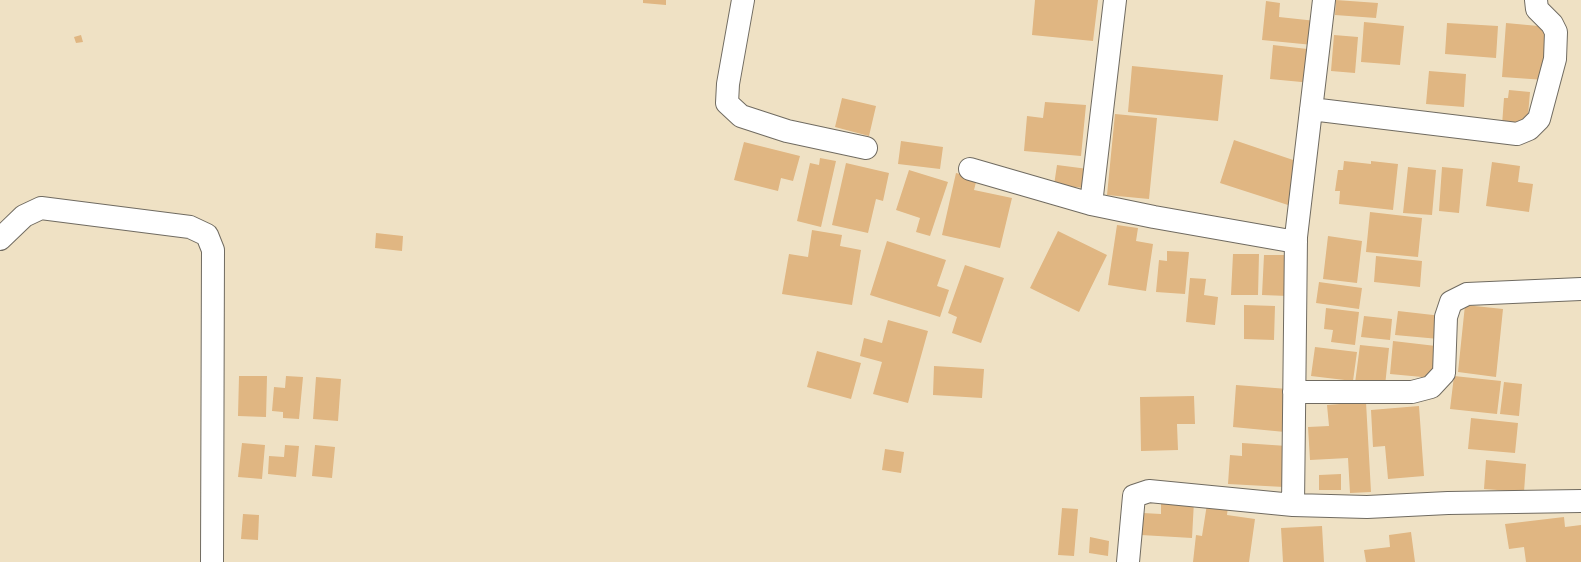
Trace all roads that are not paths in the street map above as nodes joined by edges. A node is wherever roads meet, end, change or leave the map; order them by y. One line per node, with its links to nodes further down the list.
1 (744, 0): 6 (street)
2 (1115, 0): 8 (street)
3 (1324, 0): 5 (street)
4 (1536, 0): 5 (street)
5 (1311, 109): 10 (street)
6 (866, 148)
7 (970, 168): 8 (street)
8 (1091, 204): 10 (street)
9 (0, 239): 15 (street)
10 (1296, 242): 12 (street)
11 (1581, 289): 12 (street)
12 (1294, 392): 14 (street)
13 (1581, 501): 14 (street)
14 (1293, 505): 16 (street)
15 (212, 562)
16 (1128, 562)

